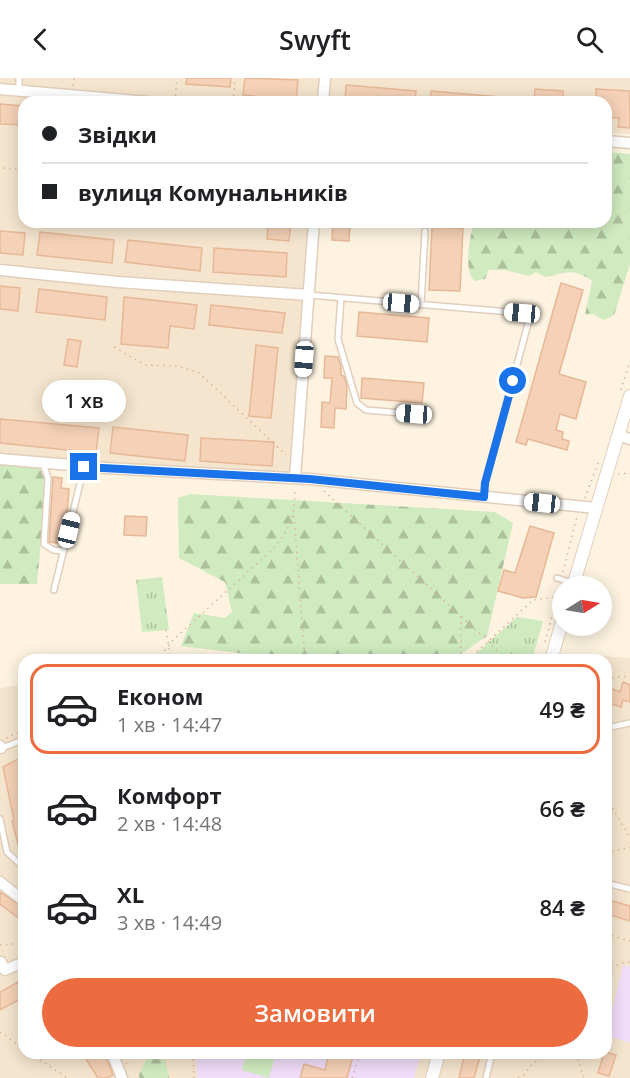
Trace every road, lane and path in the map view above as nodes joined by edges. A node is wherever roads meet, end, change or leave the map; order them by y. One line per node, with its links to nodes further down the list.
1 (20, 78): 6 (lane)
2 (177, 78): 8 (path)
3 (235, 78): 9 (path)
4 (325, 78): 10 (street)
5 (0, 89): 6 (street)
6 (19, 90): 7 (street)
7 (84, 96)
8 (176, 96)
9 (234, 96)
10 (324, 96)
11 (612, 142): 12 (street)
12 (630, 144)
13 (3, 168): 14 (path)
14 (18, 169)
15 (314, 228): 18 (street)
16 (425, 231): 20 (lane)
17 (0, 270): 18 (street)
18 (309, 295): 19 (lane); 29 (street)
19 (341, 298): 20 (lane); 24 (lane)
20 (421, 305): 35 (lane)
21 (114, 347): 29 (path)
22 (630, 361): 23 (path)
23 (625, 394): 25 (street)
24 (414, 414)
25 (624, 437): 37 (street)
26 (600, 458): 36 (path)
27 (0, 459): 28 (street)
28 (43, 463): 30 (street); 39 (lane)
29 (295, 465): 33 (street)
30 (84, 467): 33 (street); 39 (lane)
31 (630, 472): 32 (path)
32 (618, 475)
33 (295, 478): 34 (street); 38 (path)
34 (310, 479): 35 (street); 43 (path)
35 (484, 497): 37 (street)
36 (584, 500)
37 (596, 508): 40 (street)
38 (294, 515): 47 (path); 50 (path)
39 (63, 551): 41 (lane)
40 (577, 576)
41 (54, 590)
42 (552, 598): 46 (path)
43 (461, 616): 46 (path); 51 (path)
44 (166, 630): 47 (path)
45 (558, 636): 54 (street)
46 (488, 641): 52 (path); 53 (path)
47 (168, 645): 48 (path); 49 (path)
48 (161, 654)
49 (170, 654)
50 (305, 654)
51 (461, 654)
52 (474, 654)
53 (500, 654)
54 (553, 654)
55 (630, 676): 56 (path)
56 (612, 678)
57 (630, 723): 58 (lane)
58 (612, 727)
59 (18, 741): 60 (lane)
60 (0, 748)
61 (612, 808): 63 (path)
62 (0, 819): 66 (lane)
63 (630, 837)
64 (630, 847): 65 (path)
65 (612, 852)
66 (18, 862)
67 (0, 882): 70 (street)
68 (612, 884): 69 (lane)
69 (630, 889)
70 (18, 896)
71 (612, 936): 72 (path)
72 (630, 940)
73 (18, 944): 74 (path)
74 (0, 945)
75 (1, 962): 77 (street)
76 (630, 962): 78 (path)
77 (18, 965)
78 (612, 968)
79 (0, 1032): 80 (path)
80 (18, 1045)
81 (39, 1059): 91 (path)
82 (114, 1059): 90 (street)
83 (131, 1059): 90 (path)
84 (193, 1059): 92 (path)
85 (358, 1059): 93 (path)
86 (437, 1059): 94 (street)
87 (491, 1059): 95 (lane)
88 (540, 1059): 96 (path)
89 (578, 1059): 97 (path)
90 (121, 1075)
91 (67, 1078)
92 (194, 1078)
93 (352, 1078)
94 (432, 1078)
95 (486, 1078)
96 (518, 1078)
97 (584, 1078)

